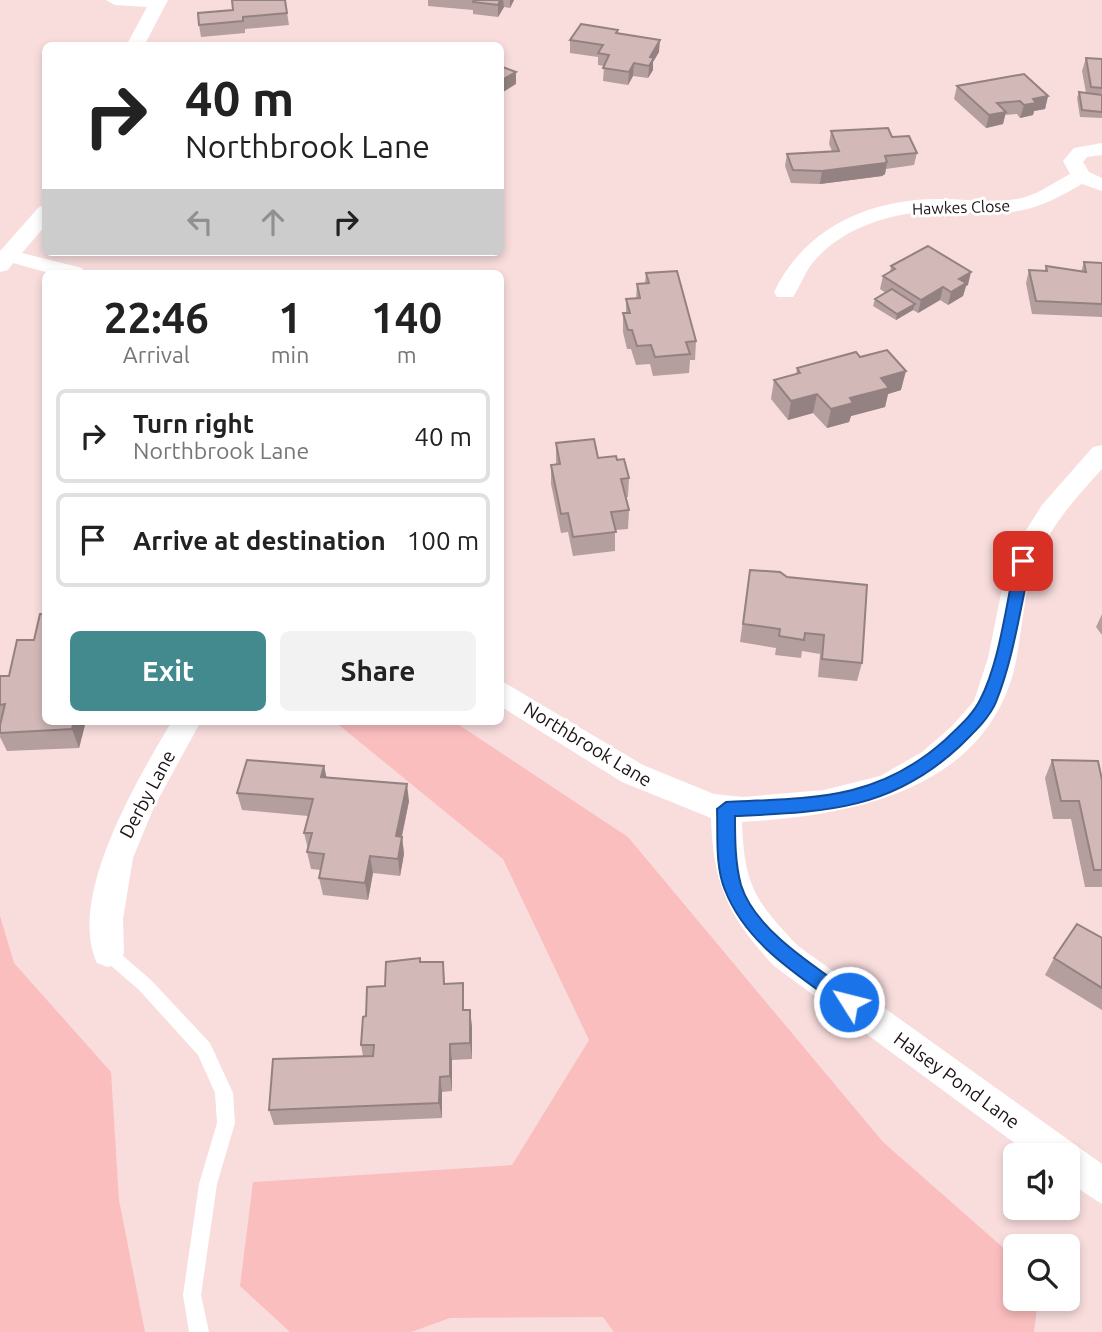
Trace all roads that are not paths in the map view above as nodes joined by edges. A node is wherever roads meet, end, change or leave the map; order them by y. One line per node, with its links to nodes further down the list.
1 (115, 0): 2 (street)
2 (158, 1): 3 (street)
3 (137, 42)
4 (1102, 149): 5 (street)
5 (1081, 176): 6 (street); 10 (street, Hawkes Close)
6 (1102, 185)
7 (42, 216): 8 (street)
8 (5, 260): 9 (street)
9 (58, 270)
10 (785, 292)
11 (1102, 453): 14 (street, Northbrook Lane)
12 (504, 693): 14 (street, Northbrook Lane)
13 (185, 725): 15 (street, Derby Lane)
14 (726, 809): 16 (street, Halsey Pond Lane)
15 (108, 953): 19 (lane)
16 (1043, 1143)
17 (1080, 1170): 18 (street)
18 (1102, 1186)
19 (200, 1332)

